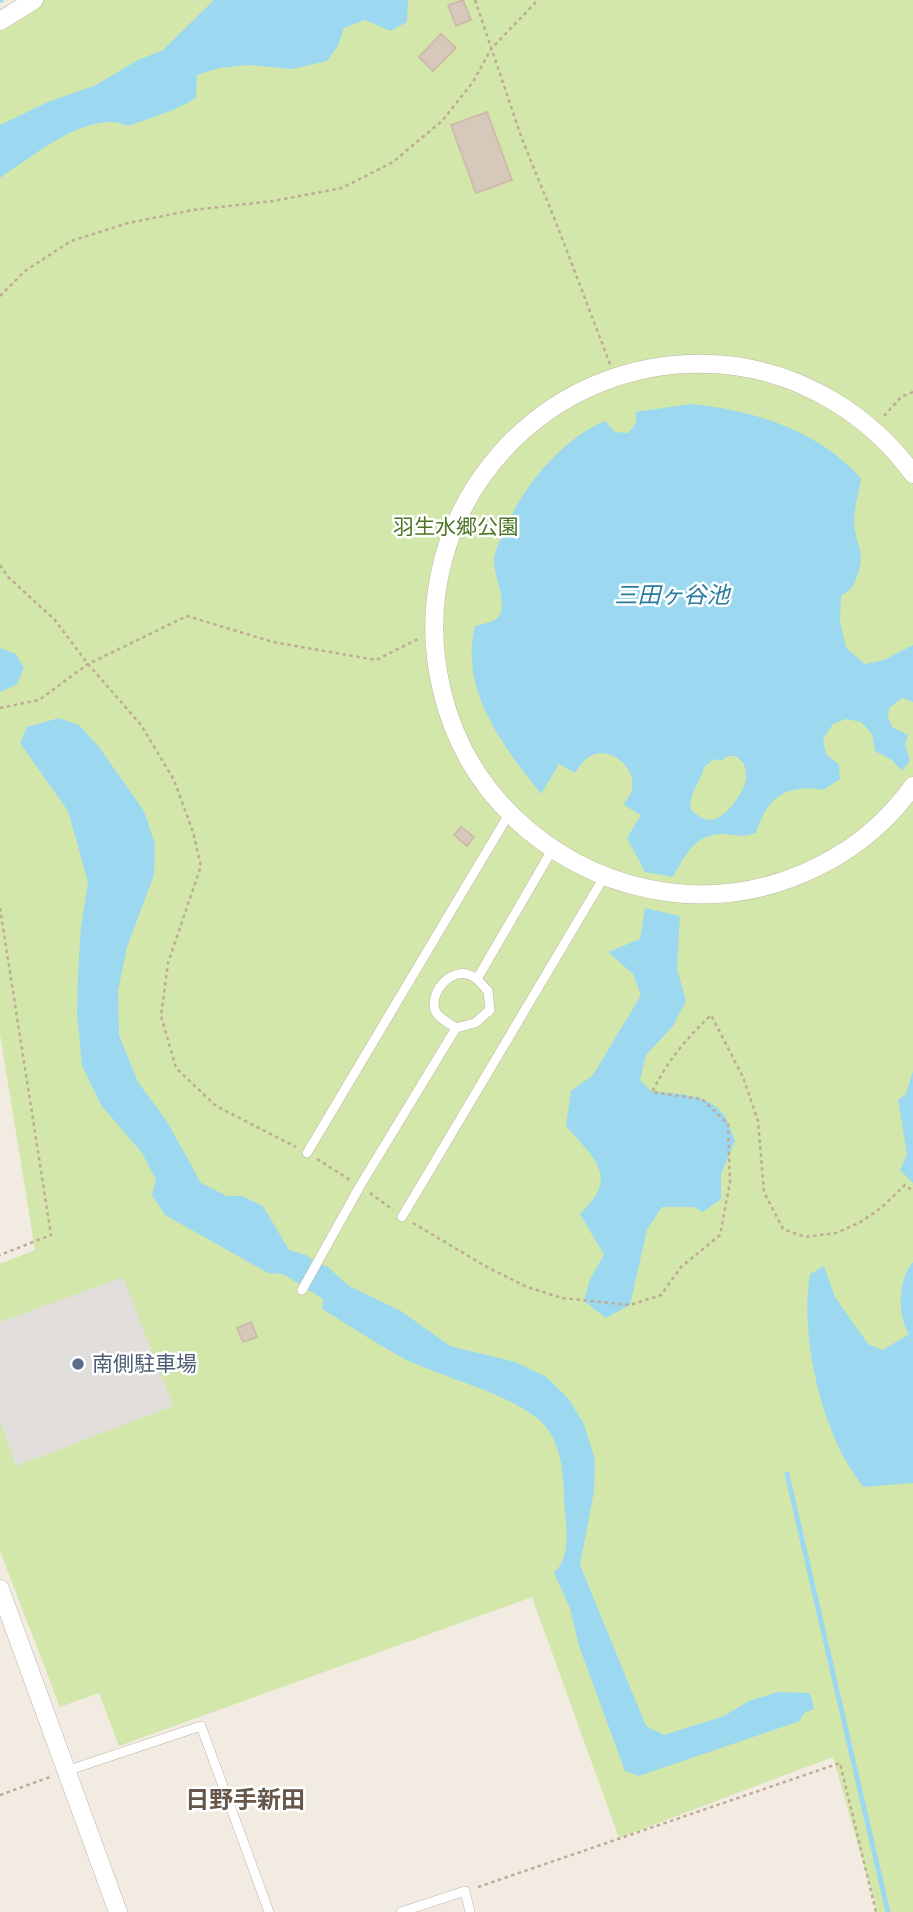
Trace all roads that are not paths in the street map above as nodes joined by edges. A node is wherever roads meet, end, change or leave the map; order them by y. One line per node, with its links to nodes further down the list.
1 (34, 0): 2 (street)
2 (0, 21)
3 (913, 474): 5 (street)
4 (913, 786): 7 (street)
5 (509, 814): 6 (street); 10 (lane)
6 (552, 850): 7 (street); 8 (lane)
7 (604, 877): 11 (lane)
8 (477, 979): 9 (lane); 9 (lane)
9 (456, 1028): 12 (lane)
10 (307, 1153)
11 (402, 1217)
12 (302, 1290)
13 (0, 1590): 14 (street)
14 (66, 1771): 15 (street); 16 (lane)
15 (118, 1912)
16 (270, 1912)
17 (401, 1912): 18 (lane)
18 (470, 1912)

